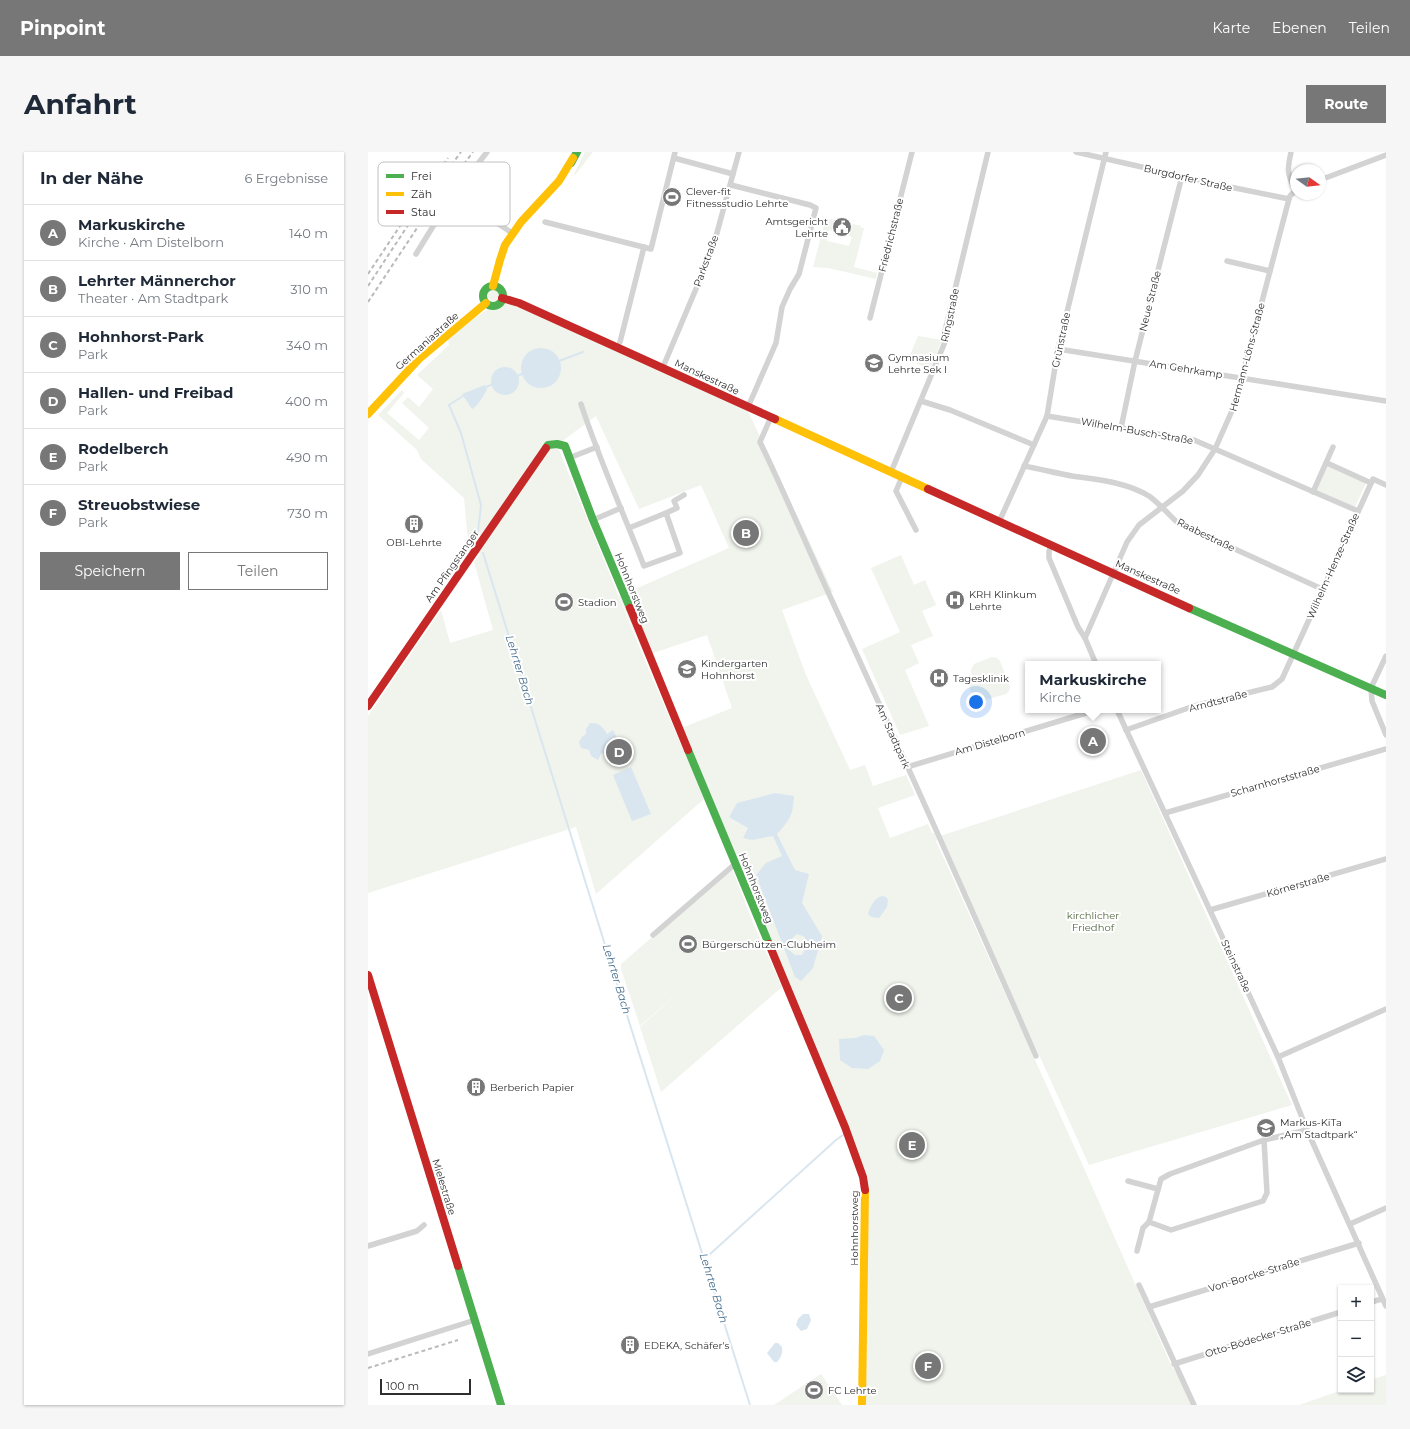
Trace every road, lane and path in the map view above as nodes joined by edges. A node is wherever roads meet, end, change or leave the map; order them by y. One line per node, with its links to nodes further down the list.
1 (487, 152): 12 (street)
2 (576, 152): 23 (street)
3 (739, 152): 13 (street, Parkstraße)
4 (912, 152): 31 (street, Friedrichstraße)
5 (988, 152): 38 (street, Ringstraße)
6 (1076, 152): 11 (street, Burgdorfer Straße)
7 (1106, 152): 11 (street, Grünstraße)
8 (1291, 152): 16 (street)
9 (674, 155): 13 (street); 24 (street)
10 (1386, 155): 15 (street)
11 (1104, 159): 14 (street, Burgdorfer Straße); 33 (street, Grünstraße)
12 (479, 162)
13 (733, 174): 17 (street, Parkstraße)
14 (1182, 176): 19 (street, Burgdorfer Straße); 34 (street, Neue Straße)
15 (1326, 178)
16 (1290, 179)
17 (731, 185): 35 (street, Parkstraße); 40 (street)
18 (1290, 196): 19 (street)
19 (1289, 199): 27 (street, Hermann-Löns-Straße)
20 (545, 222): 24 (street)
21 (433, 226): 25 (street)
22 (500, 226): 23 (street)
23 (513, 234): 28 (street)
24 (644, 247): 32 (street)
25 (416, 254)
26 (1228, 261): 27 (street)
27 (1270, 271): 36 (street, Hermann-Löns-Straße)
28 (493, 286): 29 (street); 30 (street)
29 (502, 298): 30 (street); 35 (street, Manskestraße)
30 (486, 303): 41 (street, Germaniastraße)
31 (870, 318)
32 (620, 342)
33 (1058, 349): 34 (street, Am Gehrkamp); 42 (street, Grünstraße)
34 (1135, 361): 36 (street, Am Gehrkamp); 44 (street, Neue Straße)
35 (663, 367): 40 (street, Manskestraße)
36 (1242, 378): 37 (street, Am Gehrkamp); 49 (street, Hermann-Löns-Straße)
37 (1386, 401)
38 (921, 402): 46 (street); 53 (street, Ringstraße)
39 (581, 404): 47 (street)
40 (748, 407): 43 (street, Manskestraße)
41 (368, 414)
42 (1047, 416): 44 (street, Wilhelm-Busch-Straße); 46 (street, Grünstraße)
43 (771, 417): 53 (street, Manskestraße); 82 (street, Am Stadtpark)
44 (1121, 428): 49 (street, Wilhelm-Busch-Straße)
45 (557, 444): 50 (street, Hohnhorstweg); 76 (street, Am Pfingstanger)
46 (1034, 445): 52 (street, Grünstraße)
47 (597, 447): 50 (street); 60 (street)
48 (1333, 447): 51 (street)
49 (1215, 449): 57 (street, Wilhelm-Busch-Straße); 59 (street, Hermann-Löns-Straße)
50 (569, 458): 63 (street, Hohnhorstweg)
51 (1326, 463): 55 (street); 57 (street)
52 (1024, 466): 59 (street, Raabestraße); 64 (street, Grünstraße)
53 (891, 472): 54 (street, Manskestraße)
54 (902, 477): 64 (street, Manskestraße); 66 (street)
55 (1372, 481): 56 (street); 61 (street, Wilhelm-Henze-Straße)
56 (1386, 484)
57 (1313, 492): 61 (street, Wilhelm-Busch-Straße)
58 (684, 495): 62 (street)
59 (1162, 506): 68 (street, Hermann-Löns-Straße); 69 (street, Raabestraße)
60 (621, 508): 63 (street); 65 (street)
61 (1358, 511): 69 (street, Wilhelm-Henze-Straße)
62 (666, 513): 65 (street); 65 (street)
63 (596, 519): 85 (street, Hohnhorstweg)
64 (1000, 522): 67 (street, Manskestraße)
65 (629, 528)
66 (916, 530)
67 (1051, 546): 68 (street, Manskestraße); 70 (street)
68 (1114, 573): 70 (street, Hermann-Löns-Straße); 71 (street, Manskestraße)
69 (1322, 589): 71 (street, Wilhelm-Henze-Straße)
70 (1085, 638): 73 (street)
71 (1293, 654): 74 (street, Manskestraße); 79 (street, Arndtstraße)
72 (1386, 656): 74 (street)
73 (1095, 661)
74 (1371, 688): 75 (street, Manskestraße); 80 (street)
75 (1386, 695)
76 (368, 706)
77 (1086, 713): 82 (street, Am Distelborn)
78 (1118, 713): 79 (street, Steinstraße)
79 (1126, 730): 83 (street, Steinstraße)
80 (1386, 735)
81 (1386, 749): 83 (street, Scharnhorststraße)
82 (907, 767): 90 (street, Am Stadtpark)
83 (1165, 813): 86 (street, Steinstraße)
84 (1386, 859): 86 (street, Körnerstraße)
85 (735, 864): 87 (street); 113 (street, Hohnhorstweg)
86 (1210, 910): 91 (street, Steinstraße)
87 (653, 935)
88 (368, 975): 109 (street, Mielestraße)
89 (1386, 1009): 91 (street)
90 (1036, 1056)
91 (1278, 1057): 92 (street, Steinstraße)
92 (1307, 1130): 93 (street); 98 (street, Steinstraße)
93 (1264, 1140): 95 (street); 97 (street)
94 (1128, 1181): 95 (street)
95 (1158, 1188): 97 (street)
96 (1386, 1208): 98 (street)
97 (1150, 1222): 102 (street)
98 (1350, 1224): 100 (street, Steinstraße)
99 (424, 1225): 101 (street)
100 (1359, 1243): 104 (street, Steinstraße); 107 (street, Von-Borcke-Straße)
101 (368, 1246)
102 (1136, 1251)
103 (1139, 1285): 107 (street)
104 (1382, 1299): 105 (street); 106 (street, Steinstraße)
105 (1374, 1301)
106 (1386, 1306)
107 (1149, 1307): 111 (street)
108 (1338, 1313): 111 (street, Otto-Bödecker-Straße)
109 (474, 1320): 110 (street); 112 (street, Mielestraße)
110 (368, 1354)
111 (1174, 1364): 114 (street)
112 (500, 1405)
113 (862, 1405)
114 (1194, 1405)

